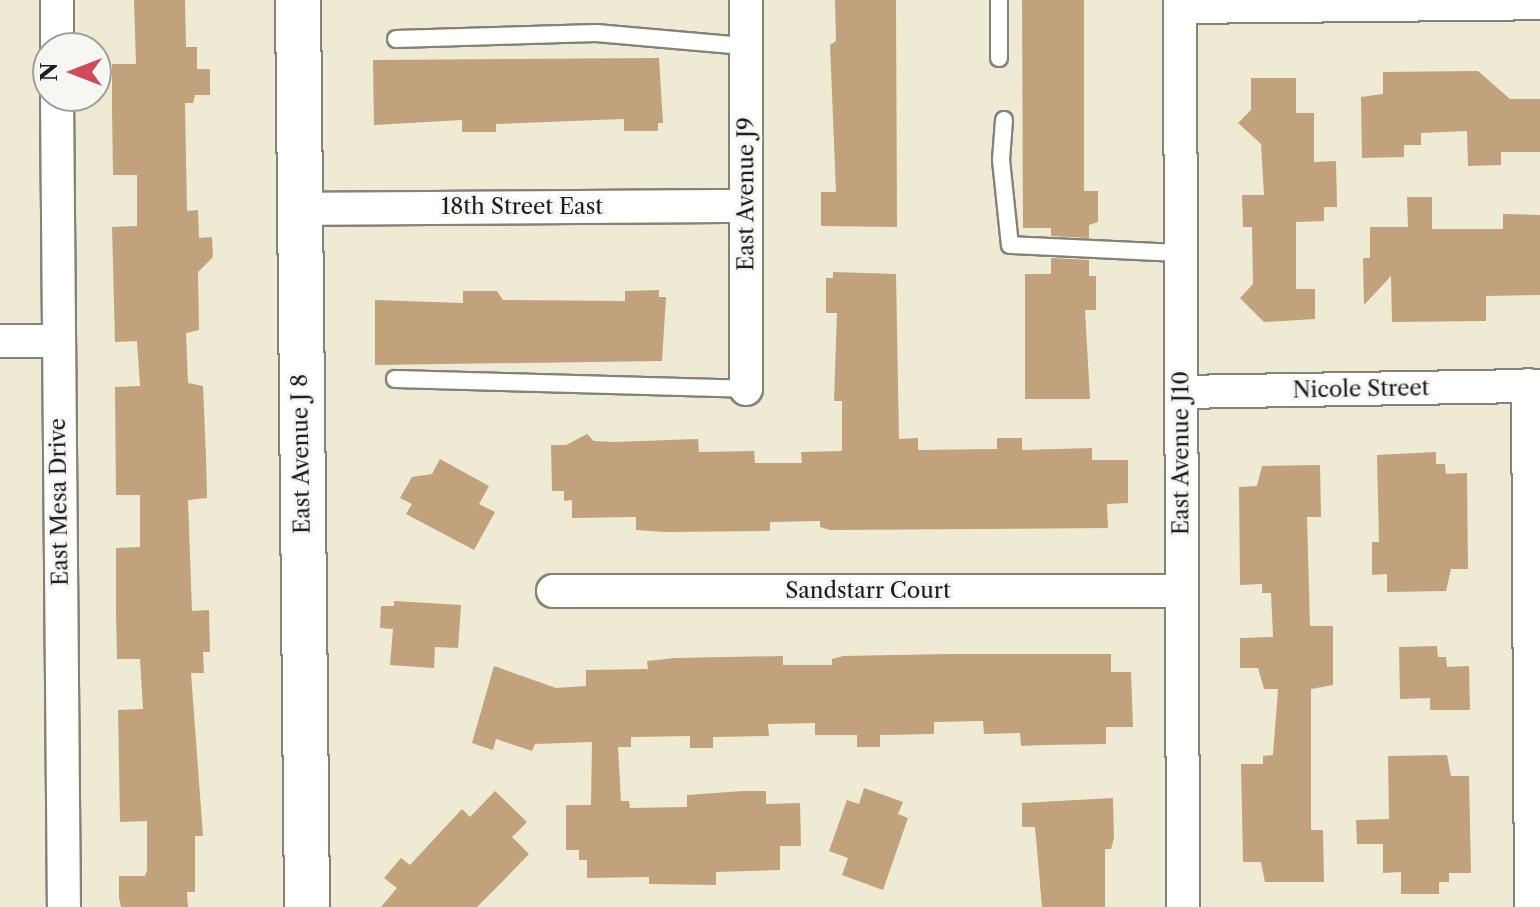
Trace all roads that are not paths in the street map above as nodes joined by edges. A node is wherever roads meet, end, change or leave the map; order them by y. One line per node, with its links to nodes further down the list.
1 (57, 0): 7 (street)
2 (298, 0): 14 (street, East Avenue J 8)
3 (746, 0): 9 (street, East Avenue J9)
4 (999, 0): 10 (lane)
5 (1180, 3): 6 (street); 15 (street, East Avenue J10)
6 (1540, 3)
7 (57, 32)
8 (396, 39): 9 (lane)
9 (746, 46): 13 (street, East Avenue J9)
10 (999, 58)
11 (57, 112): 17 (street, East Mesa Drive)
12 (1004, 120): 15 (lane)
13 (746, 206): 14 (street, 18th Street East); 20 (street, East Avenue J9)
14 (298, 209): 25 (street, East Avenue J 8)
15 (1181, 253): 21 (street, East Avenue J10)
16 (0, 341): 17 (street)
17 (57, 341): 24 (street, East Mesa Drive)
18 (395, 379): 20 (lane)
19 (1534, 386): 21 (street, Nicole Street); 27 (street)
20 (746, 389)
21 (1181, 392): 23 (street, East Avenue J10)
22 (553, 591): 23 (street, Sandstarr Court)
23 (1182, 591): 26 (street, East Avenue J10)
24 (64, 907)
25 (307, 907)
26 (1183, 907)
27 (1531, 907)

